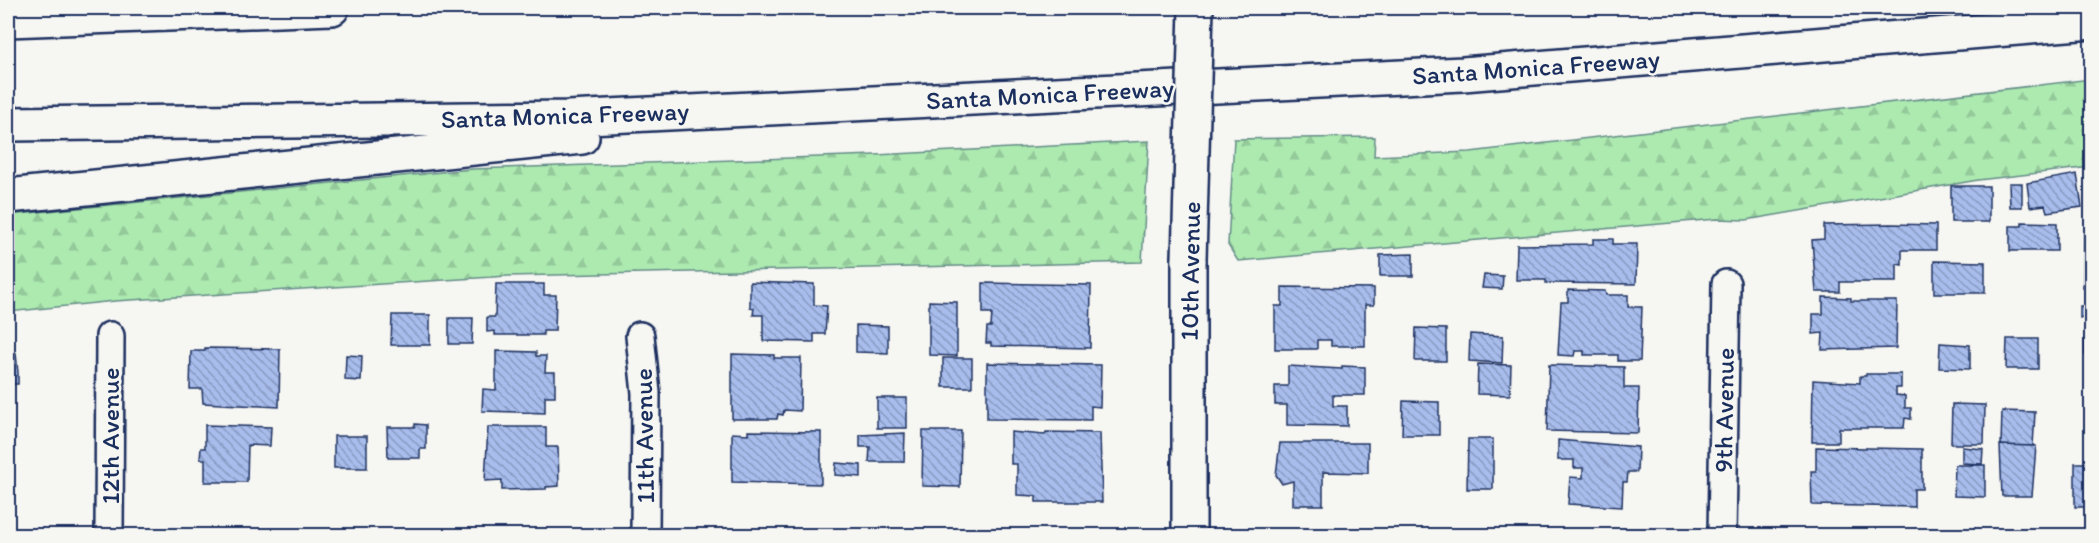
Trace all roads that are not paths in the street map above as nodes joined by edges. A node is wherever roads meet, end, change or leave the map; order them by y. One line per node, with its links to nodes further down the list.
1 (332, 8): 3 (main road)
2 (1196, 8): 13 (main road, 10th Avenue, bridge)
3 (8, 20)
4 (2091, 22): 5 (main road, Santa Monica Freeway)
5 (941, 99): 6 (main road, Santa Monica Freeway); 7 (main road)
6 (8, 124)
7 (8, 196)
8 (1726, 284): 14 (street, 9th Avenue)
9 (110, 336): 11 (street, 12th Avenue)
10 (640, 336): 12 (street, 11th Avenue)
11 (109, 536)
12 (645, 536)
13 (1189, 536)
14 (1722, 536)

